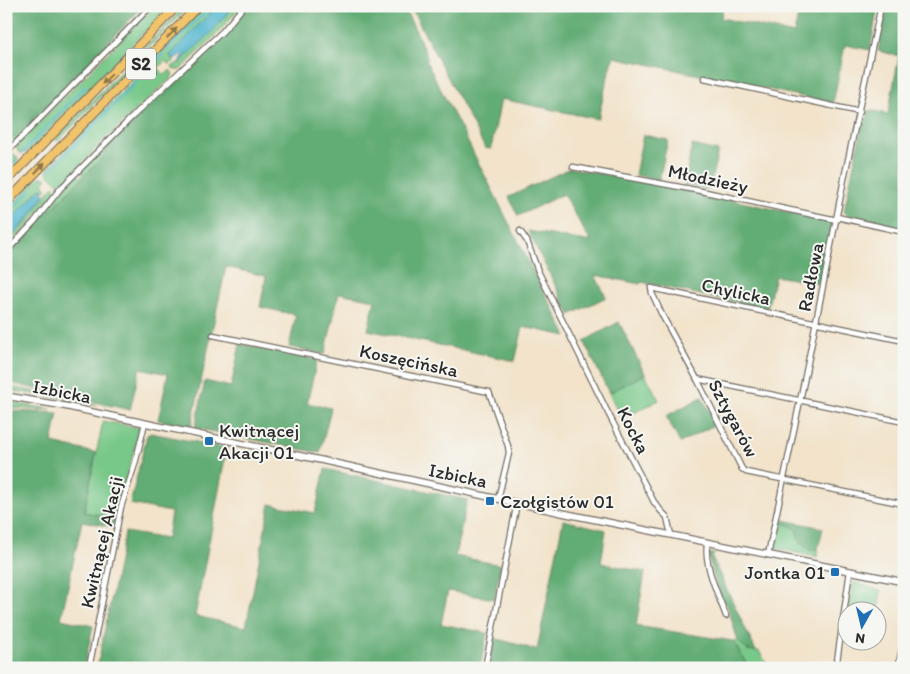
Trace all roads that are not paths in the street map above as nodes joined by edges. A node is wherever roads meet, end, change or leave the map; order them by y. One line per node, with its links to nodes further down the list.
1 (151, 6): 8 (street)
2 (177, 6): 10 (highway, S2, one-way to 10)
3 (198, 6): 11 (highway, S2, one-way to 3)
4 (244, 6): 15 (street)
5 (881, 6): 7 (street, Radłowa)
6 (704, 78): 7 (street)
7 (860, 112): 12 (street, Radłowa)
8 (6, 153)
9 (573, 167): 12 (street, Młodzieży)
10 (6, 182)
11 (6, 203)
12 (837, 219): 14 (street, Młodzieży); 17 (street, Radłowa)
13 (520, 231): 29 (street, Kocka)
14 (904, 232)
15 (6, 252)
16 (651, 288): 17 (street, Chylicka); 20 (street, Sztygarów)
17 (816, 323): 19 (street, Chylicka); 22 (street, Radłowa)
18 (214, 334): 26 (street, Koszęcińska)
19 (904, 340)
20 (697, 379): 22 (street); 25 (street, Sztygarów)
21 (6, 396): 24 (street, Izbicka)
22 (800, 400): 23 (street); 25 (street, Radłowa)
23 (904, 422)
24 (145, 423): 26 (street, Izbicka); 36 (street, Kwitnącej Akacji)
25 (783, 480): 28 (street, Sztygarów); 31 (street, Radłowa)
26 (498, 499): 27 (street, Izbicka)
27 (516, 503): 29 (street, Izbicka); 37 (street)
28 (904, 504)
29 (671, 535): 30 (street, Izbicka)
30 (707, 543): 31 (street, Izbicka); 34 (street)
31 (768, 555): 32 (street, Izbicka)
32 (850, 571): 33 (street, Izbicka); 38 (street)
33 (903, 580)
34 (726, 616)
35 (904, 639): 39 (street)
36 (89, 668)
37 (485, 668)
38 (836, 668)
39 (898, 668)

